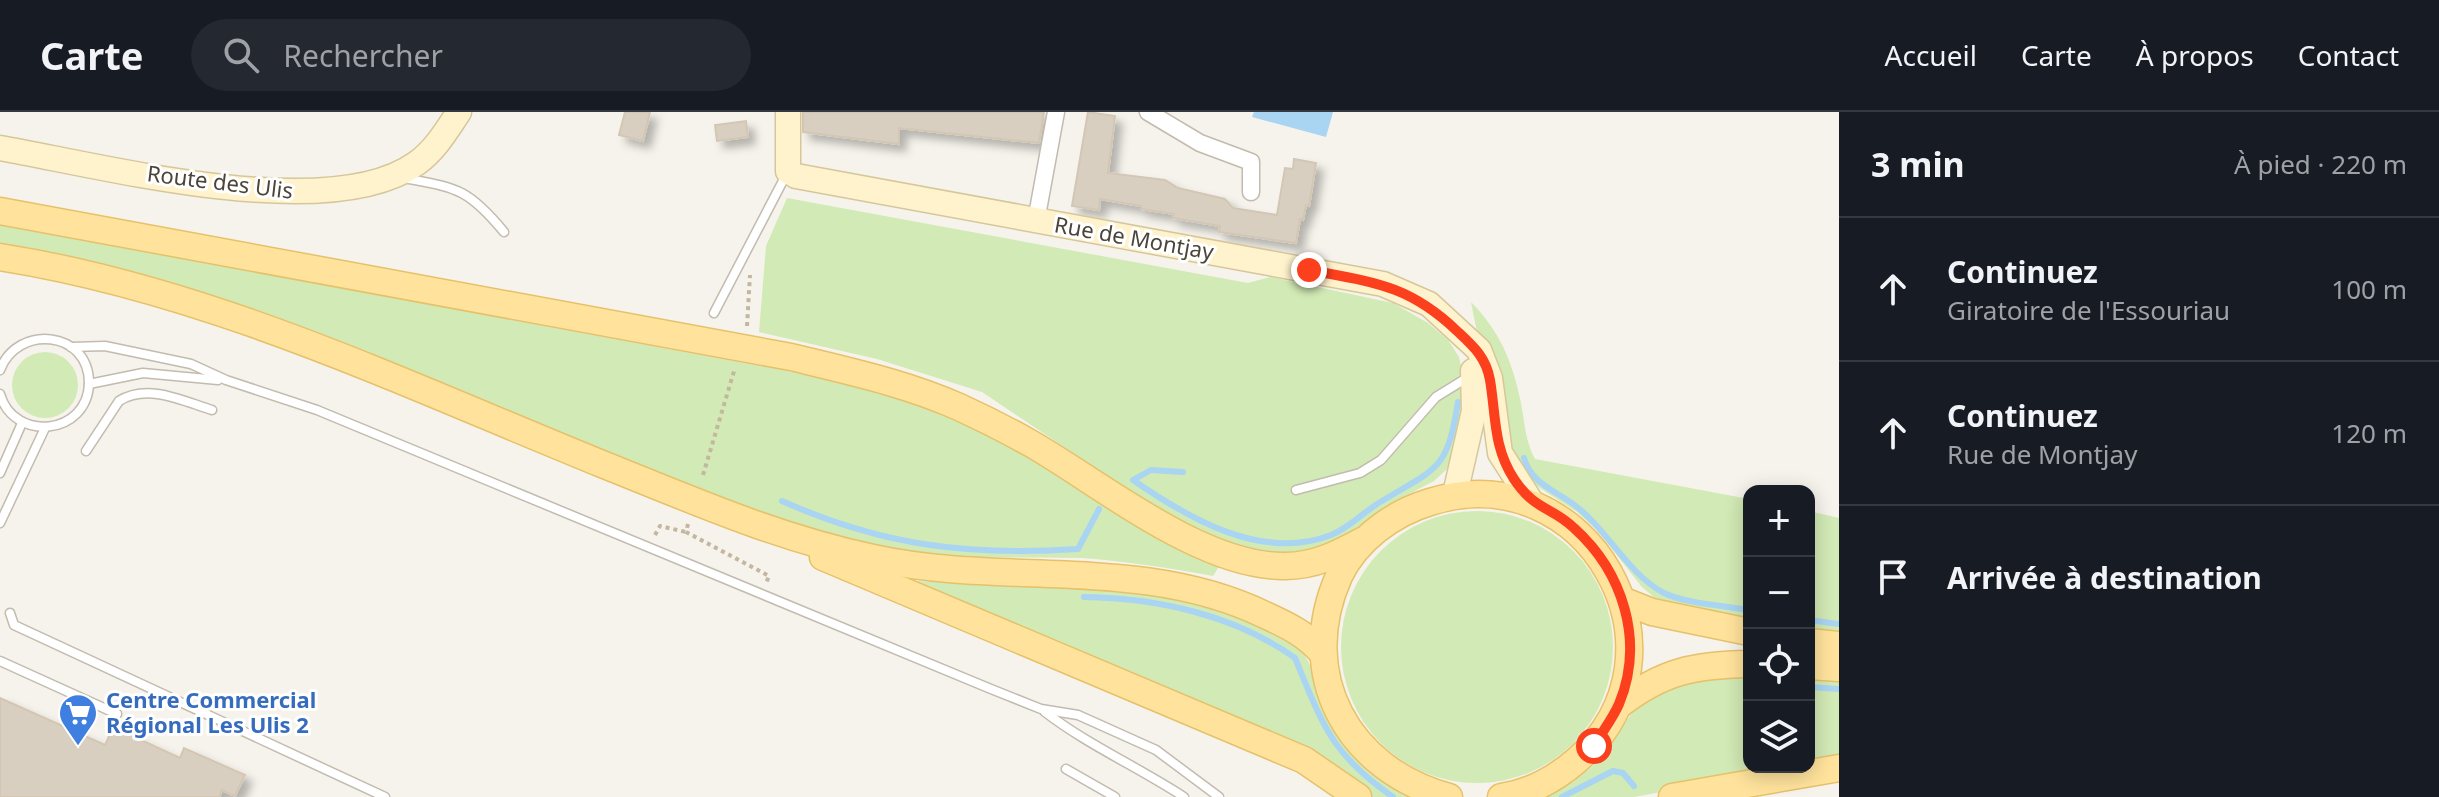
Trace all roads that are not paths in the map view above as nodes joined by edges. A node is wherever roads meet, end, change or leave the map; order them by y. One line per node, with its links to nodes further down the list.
1 (459, 112): 7 (street, Route des Ulis)
2 (788, 112): 6 (street)
3 (1056, 112): 10 (street)
4 (1148, 112): 8 (street)
5 (0, 148): 7 (street, Route des Ulis)
6 (788, 171): 10 (street, Rue de Montjay); 13 (lane)
7 (391, 176): 11 (lane)
8 (1251, 192)
9 (0, 211): 31 (main road)
10 (1036, 221): 14 (street, Rue de Montjay)
11 (504, 232)
12 (0, 257): 30 (main road)
13 (714, 313)
14 (1465, 338): 17 (street); 28 (street, Rue de Montjay)
15 (71, 347): 16 (lane); 18 (lane); 19 (lane)
16 (0, 370)
17 (1474, 373): 26 (lane); 27 (street)
18 (226, 380): 19 (lane); 43 (lane)
19 (89, 384): 23 (lane)
20 (0, 394): 22 (lane)
21 (212, 410): 24 (lane)
22 (22, 423): 23 (lane); 25 (lane)
23 (45, 428): 29 (lane)
24 (86, 451)
25 (0, 473)
26 (1296, 490)
27 (1455, 494): 28 (main road); 31 (main road)
28 (1532, 503): 32 (main road)
29 (0, 523)
30 (785, 536): 37 (main road); 53 (main road)
31 (1364, 540): 37 (main road)
32 (1624, 601): 34 (main road); 42 (main road)
33 (10, 613): 49 (lane)
34 (1743, 631)
35 (1815, 643): 36 (main road)
36 (1839, 645)
37 (1323, 654): 47 (main road)
38 (0, 661): 44 (lane)
39 (1743, 665): 42 (main road)
40 (1815, 666): 41 (main road)
41 (1839, 668)
42 (1619, 705): 48 (main road)
43 (1041, 709): 51 (lane); 52 (lane)
44 (117, 714)
45 (1839, 768): 55 (main road)
46 (1066, 769): 50 (lane)
47 (1423, 793): 54 (main road)
48 (1509, 796)
49 (385, 797)
50 (1115, 797)
51 (1184, 797)
52 (1219, 797)
53 (1358, 797)
54 (1449, 797)
55 (1672, 797)

